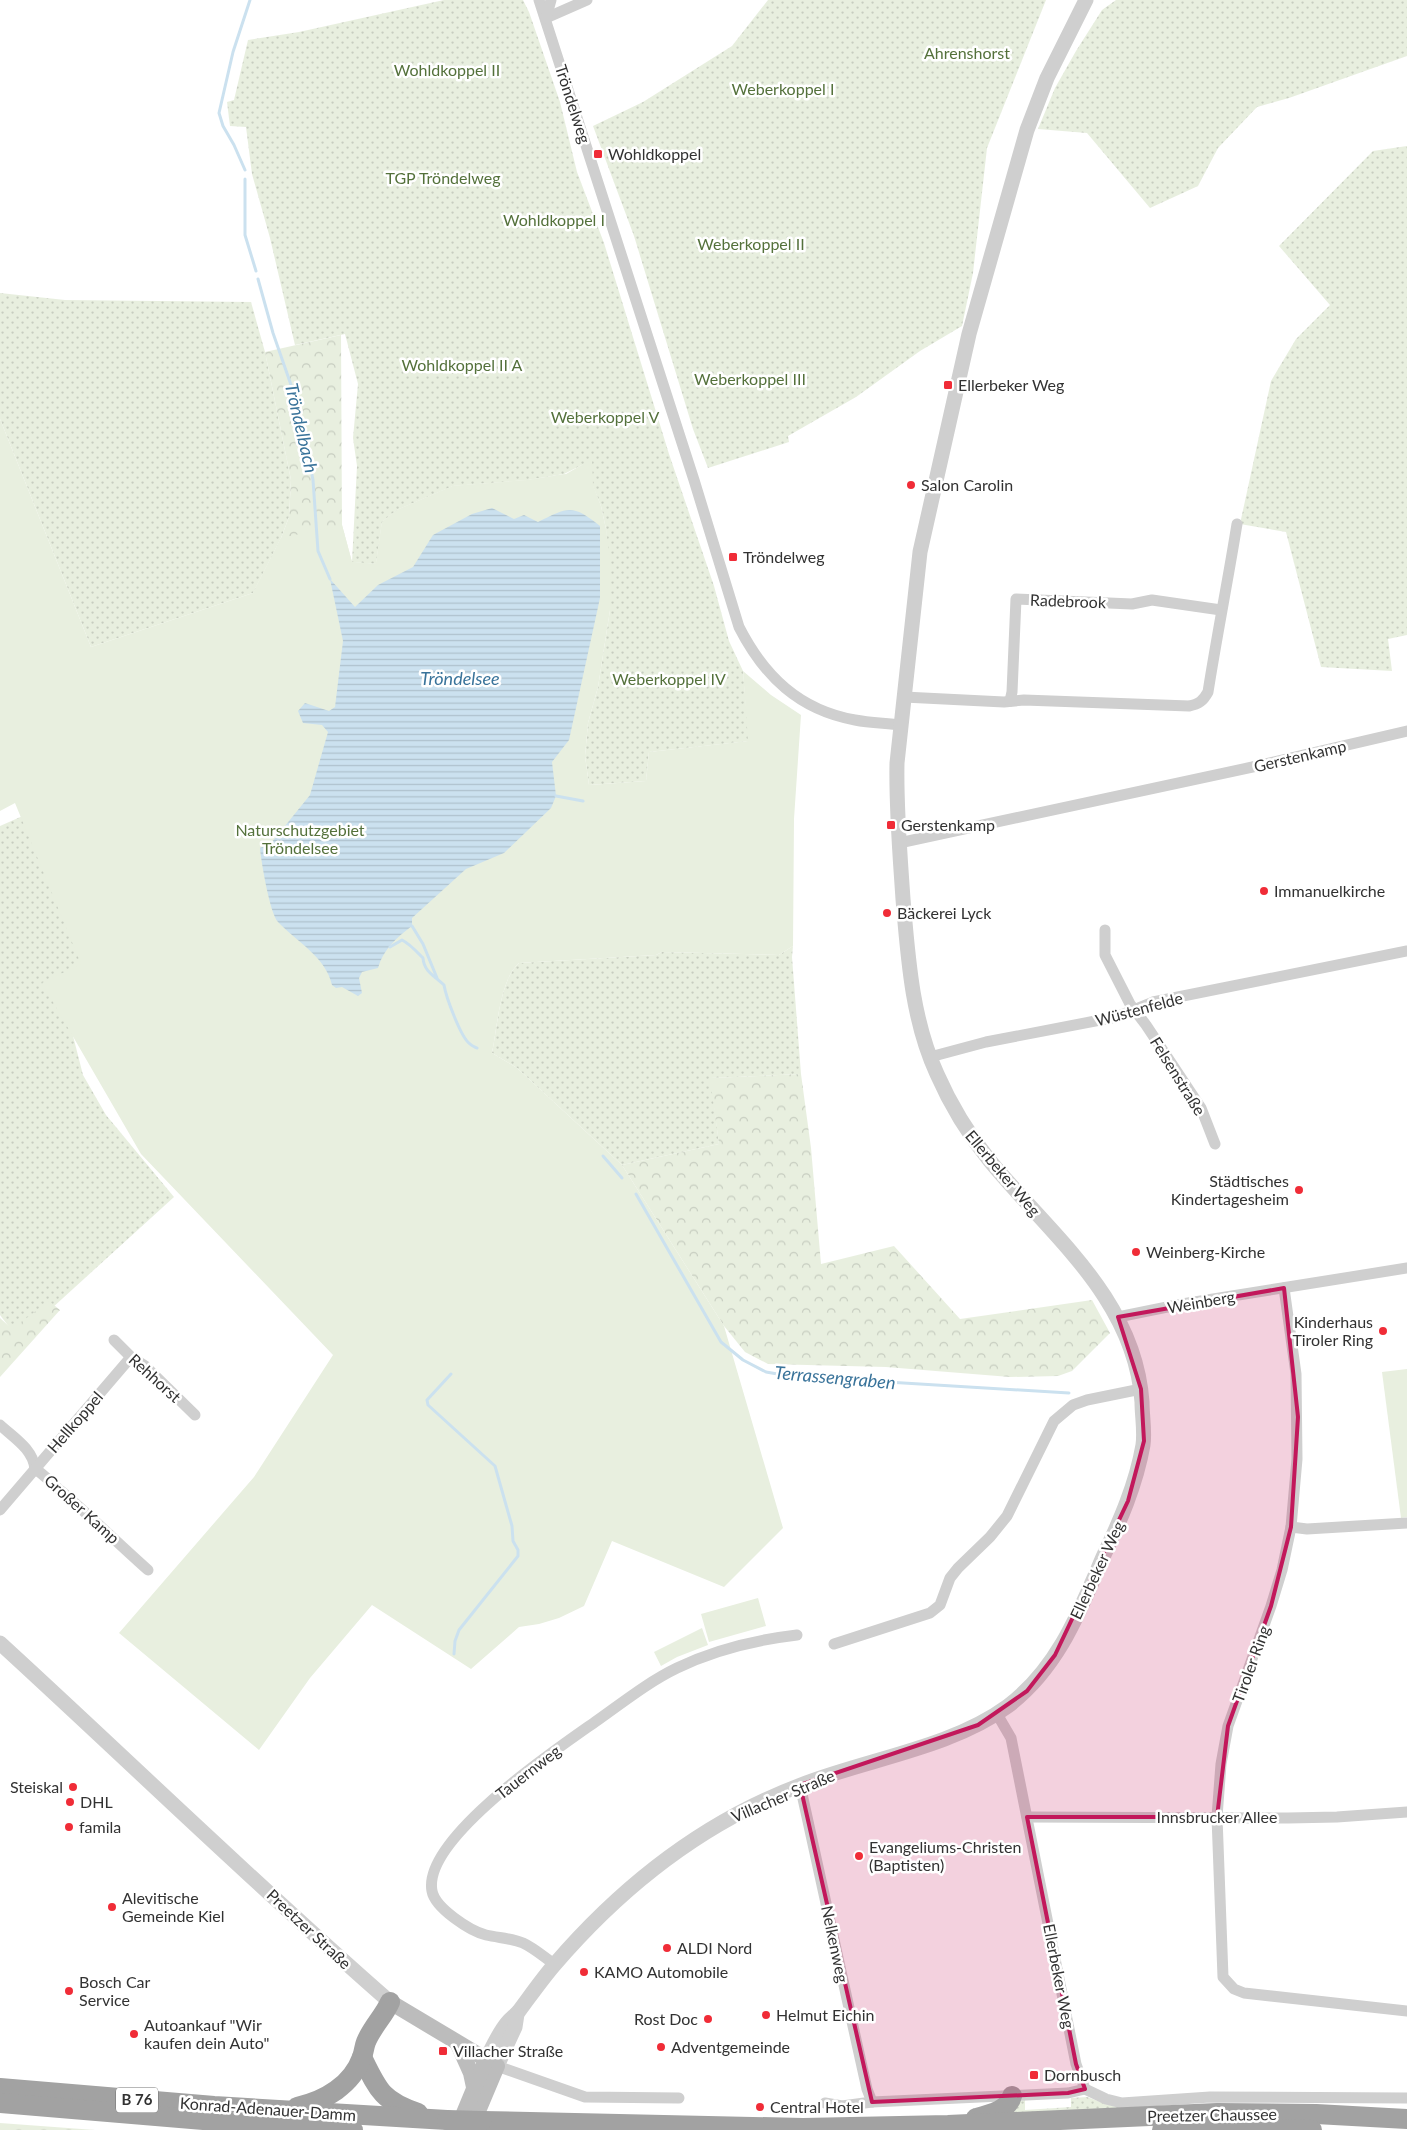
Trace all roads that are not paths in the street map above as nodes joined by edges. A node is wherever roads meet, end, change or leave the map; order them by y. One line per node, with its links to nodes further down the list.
1 (539, 0): 5 (street, Tröndelweg)
2 (551, 0): 5 (street)
3 (587, 0): 5 (street)
4 (1086, 0): 8 (street, Ellerbeker Weg)
5 (546, 18): 10 (street, Tröndelweg)
6 (1237, 524): 7 (street)
7 (1221, 610): 9 (street); 9 (street, Radebrook)
8 (904, 697): 9 (street); 10 (street, Ellerbeker Weg)
9 (1010, 700)
10 (901, 725): 12 (street, Ellerbeker Weg)
11 (1407, 731): 12 (street, Gerstenkamp)
12 (899, 843): 16 (street, Ellerbeker Weg)
13 (1105, 930): 15 (street, Felsenstraße)
14 (1407, 951): 15 (street, Wüstenfelde)
15 (1136, 1011): 16 (street, Wüstenfelde); 17 (street, Felsenstraße)
16 (930, 1057): 20 (street, Ellerbeker Weg)
17 (1216, 1144)
18 (1407, 1268): 19 (street)
19 (1284, 1288): 20 (street, Weinberg); 29 (street, Tiroler Ring)
20 (1118, 1317): 23 (street, Ellerbeker Weg)
21 (114, 1340): 22 (street, Rehhorst)
22 (131, 1357): 24 (street, Rehhorst); 26 (street, Hellkoppel)
23 (1141, 1389): 33 (street); 34 (street, Ellerbeker Weg)
24 (196, 1415)
25 (0, 1425): 26 (street, Großer Kamp)
26 (35, 1469): 27 (street, Hellkoppel); 30 (street, Großer Kamp)
27 (0, 1510)
28 (1407, 1523): 29 (street)
29 (1291, 1527): 38 (street, Tiroler Ring)
30 (148, 1570)
31 (797, 1635): 39 (street, Tauernweg)
32 (0, 1643): 40 (street, Preetzer Straße)
33 (834, 1644)
34 (997, 1714): 35 (street, Villacher Straße); 37 (street, Ellerbeker Weg)
35 (800, 1785): 39 (street, Villacher Straße); 51 (street, Nelkenweg)
36 (1407, 1812): 38 (street, Innsbrucker Allee)
37 (1027, 1817): 38 (street, Innsbrucker Allee); 47 (street, Ellerbeker Weg)
38 (1217, 1817): 41 (street, Tiroler Ring)
39 (554, 1964): 44 (street, Villacher Straße)
40 (390, 2002): 42 (main road, Preetzer Straße); 43 (highway)
41 (1407, 2011)
42 (458, 2044): 44 (main road, Preetzer Straße); 45 (main road)
43 (362, 2058): 57 (highway); 58 (highway)
44 (492, 2063): 45 (main road); 49 (street, Preetzer Straße); 60 (main road)
45 (474, 2087): 58 (main road)
46 (0, 2088): 57 (highway, Konrad-Adenauer-Damm / B 76)
47 (1085, 2089): 48 (street); 50 (street, Preetzer Chaussee)
48 (1012, 2096): 51 (street); 59 (highway)
49 (679, 2098)
50 (1407, 2098)
51 (872, 2102): 53 (street)
52 (0, 2103): 57 (highway, Konrad-Adenauer-Damm / B 76)
53 (824, 2103)
54 (1407, 2105): 55 (highway)
55 (1279, 2113): 56 (highway, Preetzer Chaussee); 59 (highway, Preetzer Chaussee)
56 (1407, 2119)
57 (288, 2122): 58 (highway, Konrad-Adenauer-Damm / B 76); 62 (highway, Konrad-Adenauer-Damm / B 76)
58 (446, 2123): 60 (highway, Preetzer Chaussee / B 76, bridge)
59 (948, 2125): 60 (highway, Preetzer Chaussee / B 76)
60 (476, 2126)
61 (1252, 2129): 63 (highway, Preetzer Chaussee); 64 (highway, Preetzer Chaussee)
62 (352, 2130)
63 (1162, 2130)
64 (1312, 2130)

